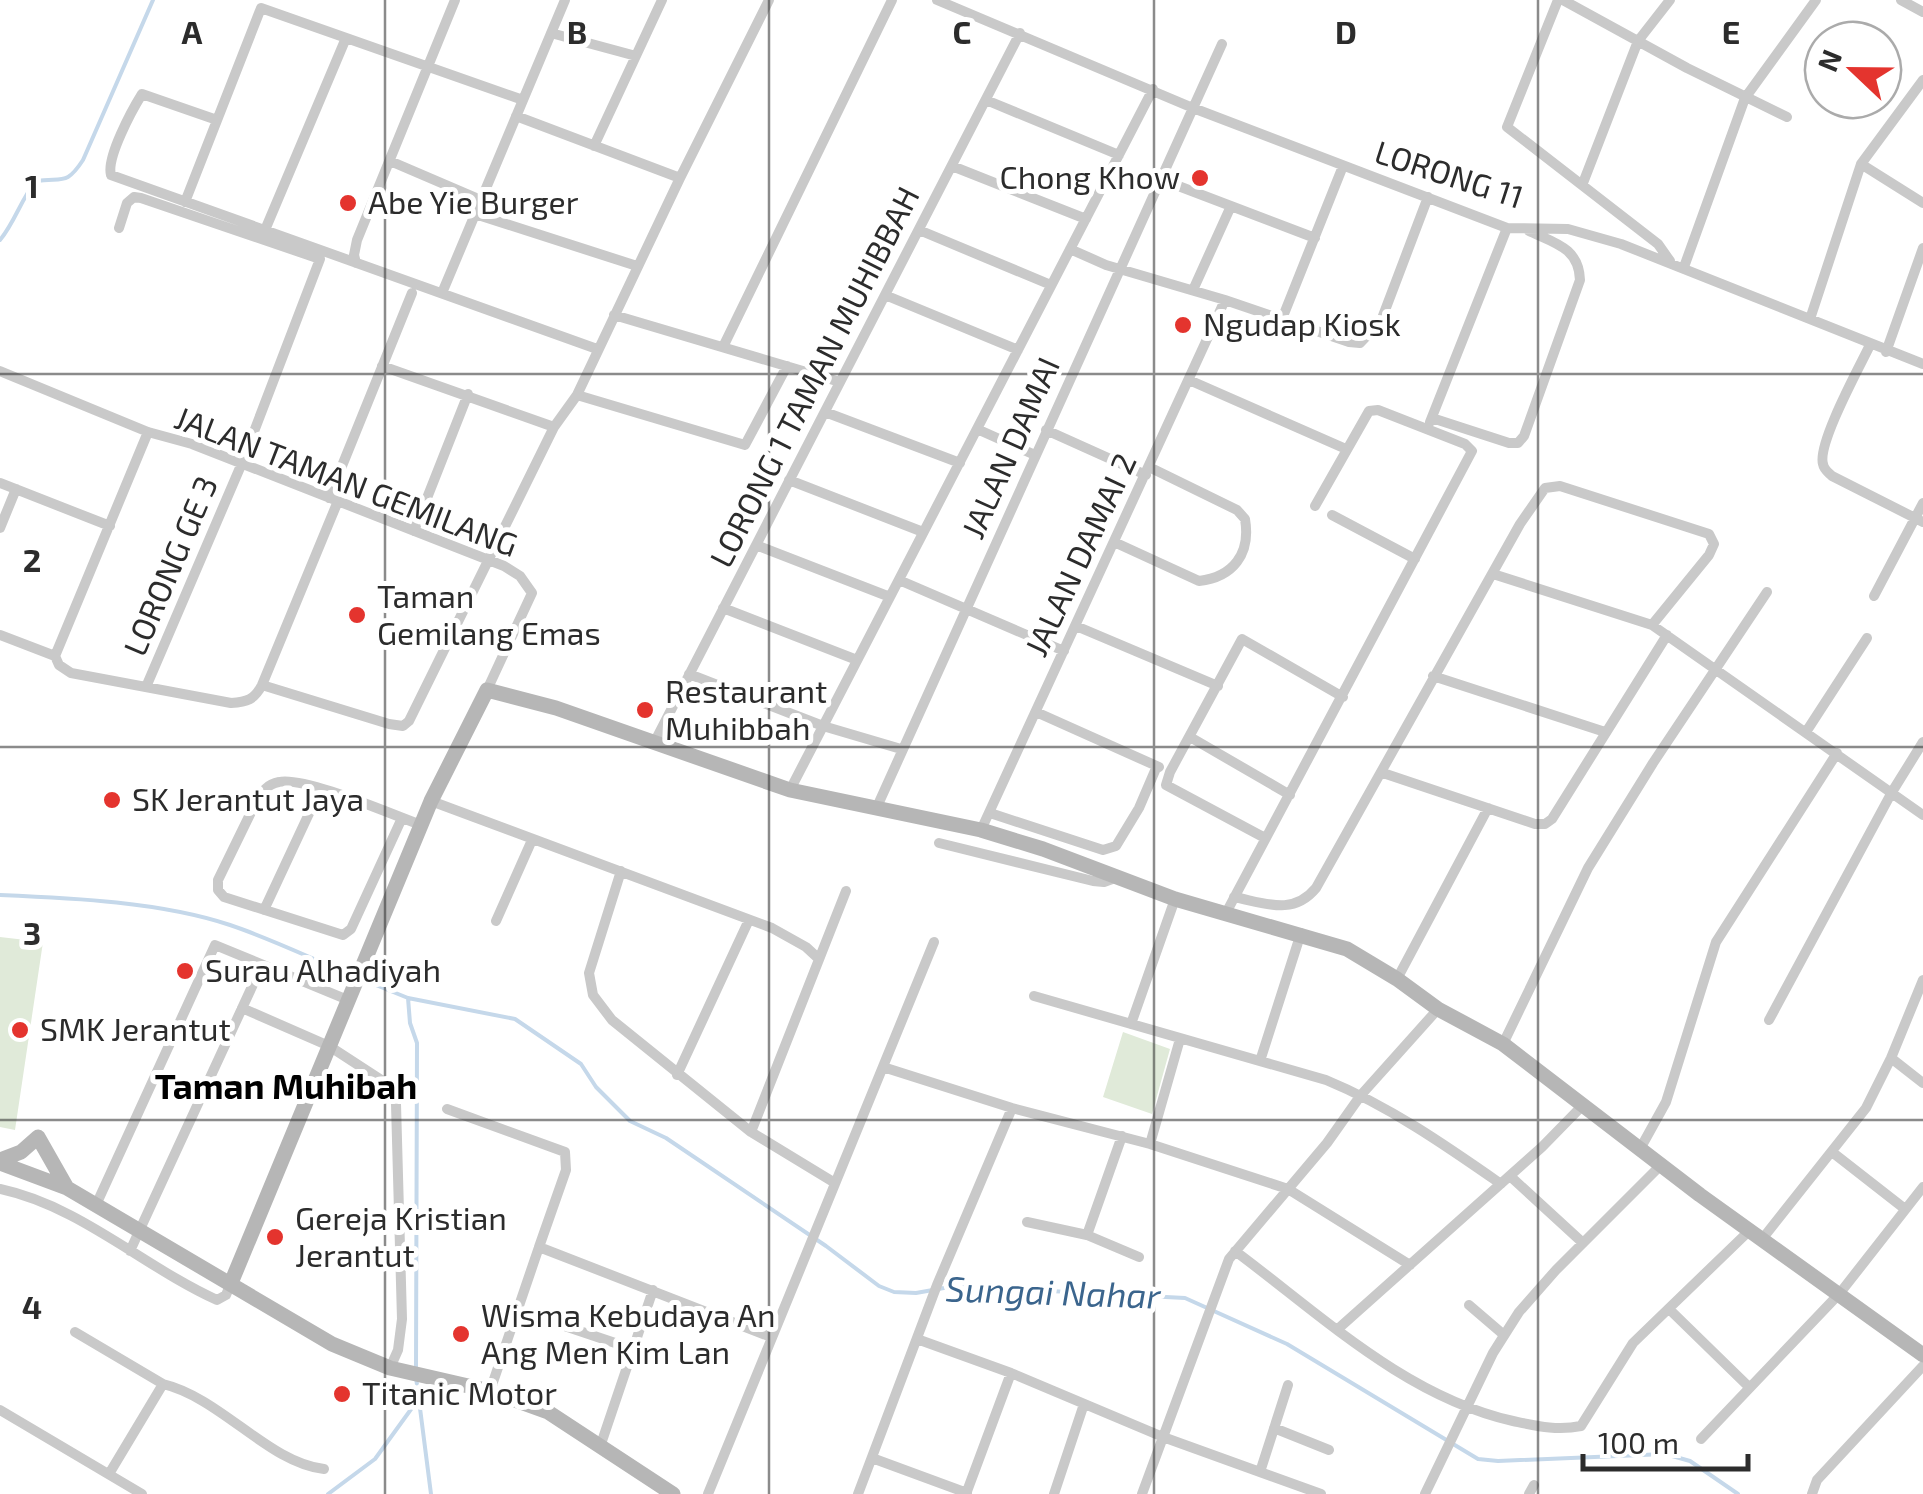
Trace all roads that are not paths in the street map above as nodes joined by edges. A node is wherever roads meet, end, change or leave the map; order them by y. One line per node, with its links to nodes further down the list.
1 (455, 0): 18 (street)
2 (565, 0): 12 (street)
3 (662, 0): 17 (street)
4 (769, 0): 34 (street)
5 (892, 0): 67 (street)
6 (937, 0): 13 (street, LORONG 11)
7 (1561, 0): 15 (street); 36 (street)
8 (1670, 0): 15 (street)
9 (1816, 0): 21 (street)
10 (1901, 0): 11 (street)
11 (1923, 12)
12 (551, 33): 17 (street); 22 (street)
13 (1020, 33): 20 (street, LORONG 11); 23 (street, LORONG 1 TAMAN MUHIBBAH)
14 (346, 38): 18 (street); 27 (street); 47 (street)
15 (1638, 41): 21 (street); 36 (street)
16 (1222, 44): 24 (street, JALAN DAMAI)
17 (636, 56): 28 (street)
18 (428, 65): 22 (street); 30 (street)
19 (1923, 80): 31 (street)
20 (1153, 89): 24 (street, LORONG 11); 29 (street)
21 (1745, 98): 26 (street); 55 (street)
22 (523, 100): 25 (street)
23 (986, 100): 29 (street); 32 (street, LORONG 1 TAMAN MUHIBBAH)
24 (1193, 108): 33 (street, LORONG 11); 35 (street, JALAN DAMAI)
25 (516, 116): 28 (street); 38 (street)
26 (1787, 118)
27 (217, 120): 39 (street); 39 (street)
28 (594, 146): 34 (street)
29 (1119, 155): 43 (street)
30 (390, 161): 38 (street); 53 (street)
31 (1862, 164): 40 (street); 65 (street)
32 (952, 166): 43 (street); 48 (street, LORONG 1 TAMAN MUHIBBAH)
33 (1343, 166): 37 (street, LORONG 11); 49 (street)
34 (680, 178): 54 (street)
35 (1160, 179): 41 (street); 56 (street, JALAN DAMAI)
36 (1583, 183): 52 (street)
37 (1428, 196): 45 (street, LORONG 11); 64 (street)
38 (481, 200): 42 (street)
39 (184, 202): 47 (street)
40 (1923, 203)
41 (1230, 206): 49 (street); 58 (street)
42 (475, 214): 54 (street); 60 (street)
43 (1086, 219): 51 (street)
44 (119, 228): 89 (street, LORONG GE 3)
45 (1506, 228): 46 (street, LORONG 11); 80 (street)
46 (1524, 228): 52 (street, LORONG 11); 80 (street)
47 (265, 230): 53 (street)
48 (919, 230): 57 (street); 61 (street, LORONG 1 TAMAN MUHIBBAH)
49 (1314, 238): 64 (street)
50 (1923, 248): 70 (street)
51 (1070, 249): 56 (street); 57 (street)
52 (1670, 262): 55 (street, LORONG 11)
53 (356, 263): 60 (street)
54 (638, 266): 63 (street)
55 (1684, 267): 65 (street, LORONG 11)
56 (1121, 269): 58 (street); 83 (street, JALAN DAMAI)
57 (1051, 285): 69 (street)
58 (1194, 290): 62 (street)
59 (412, 293): 72 (street)
60 (442, 293): 68 (street)
61 (885, 295): 69 (street); 76 (street, LORONG 1 TAMAN MUHIBBAH)
62 (1225, 300): 64 (street); 75 (street, JALAN DAMAI 2)
63 (614, 315): 67 (street); 68 (street)
64 (1282, 319)
65 (1810, 319): 66 (street, LORONG 11)
66 (1870, 345): 70 (street, LORONG 11); 98 (street)
67 (723, 348): 73 (street)
68 (597, 349): 78 (street)
69 (1018, 350): 82 (street)
70 (1886, 352): 71 (street, LORONG 11)
71 (1923, 364)
72 (382, 366): 77 (street); 94 (street)
73 (787, 366): 76 (street); 78 (street)
74 (0, 371): 85 (street, JALAN TAMAN GEMILANG)
75 (1188, 380): 86 (street); 90 (street, JALAN DAMAI 2)
76 (840, 382): 79 (street, LORONG 1 TAMAN MUHIBBAH)
77 (468, 394): 81 (street); 101 (street)
78 (577, 395): 81 (street)
79 (824, 412): 88 (street); 91 (street, LORONG 1 TAMAN MUHIBBAH)
80 (1432, 418): 84 (street)
81 (554, 427): 106 (street)
82 (977, 429): 87 (street); 88 (street)
83 (1046, 430): 87 (street, JALAN DAMAI); 90 (street)
84 (1427, 430): 86 (street); 105 (street)
85 (148, 432): 89 (street, JALAN TAMAN GEMILANG); 99 (street)
86 (1346, 449): 96 (street)
87 (1035, 455): 113 (street, JALAN DAMAI)
88 (960, 463): 102 (street)
89 (242, 464): 94 (street, JALAN TAMAN GEMILANG); 127 (street, LORONG GE 3)
90 (1147, 471): 103 (street, JALAN DAMAI 2); 103 (street)
91 (789, 480): 102 (street); 104 (street, LORONG 1 TAMAN MUHIBBAH)
92 (0, 483): 93 (street)
93 (16, 489): 99 (street); 100 (street)
94 (333, 499): 101 (street, JALAN TAMAN GEMILANG); 125 (street)
95 (1923, 503): 98 (street)
96 (1315, 506)
97 (1332, 516): 105 (street)
98 (1919, 520): 110 (street)
99 (110, 526): 120 (street)
100 (0, 528)
101 (414, 531): 106 (street, JALAN TAMAN GEMILANG)
102 (923, 532): 108 (street)
103 (1114, 542): 115 (street, JALAN DAMAI 2)
104 (756, 544): 111 (street); 112 (street, LORONG 1 TAMAN MUHIBBAH)
105 (1414, 559): 129 (street)
106 (489, 561): 125 (street); 128 (street, JALAN TAMAN GEMILANG)
107 (1493, 574): 114 (street); 114 (street); 124 (street)
108 (899, 580): 111 (street); 113 (street)
109 (1767, 592): 122 (street)
110 (1874, 596)
111 (890, 597): 121 (street)
112 (723, 608): 121 (street); 123 (street, LORONG 1 TAMAN MUHIBBAH)
113 (965, 608): 119 (street); 137 (street, JALAN DAMAI)
114 (1652, 625): 117 (street)
115 (1076, 626): 119 (street, JALAN DAMAI 2); 126 (street)
116 (0, 635): 120 (street)
117 (1667, 635): 122 (street); 132 (street)
118 (1867, 638): 133 (street)
119 (1064, 651): 130 (street, JALAN DAMAI 2)
120 (55, 656): 127 (street)
121 (857, 660): 131 (street)
122 (1717, 669): 133 (street); 179 (street)
123 (689, 674): 131 (street); 136 (street, LORONG 1 TAMAN MUHIBBAH)
124 (1433, 676): 132 (street); 142 (street)
125 (262, 685): 127 (street)
126 (1218, 686): 129 (street); 134 (street)
127 (146, 687)
128 (488, 690): 136 (street); 147 (street)
129 (1343, 697): 146 (street)
130 (1036, 712): 140 (street); 150 (street, JALAN DAMAI 2)
131 (823, 726): 137 (street); 144 (street)
132 (1605, 732): 148 (street)
133 (1806, 732): 138 (street)
134 (1190, 736): 141 (street); 146 (street)
135 (1923, 742): 139 (street)
136 (654, 743): 144 (street)
137 (901, 749): 149 (street, JALAN DAMAI)
138 (1837, 754): 145 (street); 193 (street)
139 (1918, 759): 145 (street)
140 (1158, 766): 141 (street); 150 (street)
141 (1170, 772): 155 (street)
142 (1383, 773): 148 (street); 162 (street)
143 (320, 790): 152 (street); 163 (street); 163 (street)
144 (790, 790): 149 (street)
145 (1892, 792): 151 (street); 176 (street)
146 (1290, 795): 155 (street)
147 (431, 801): 153 (street); 156 (street)
148 (1488, 808): 170 (street)
149 (876, 809): 154 (street)
150 (990, 813): 154 (street, JALAN DAMAI 2)
151 (1923, 815)
152 (402, 818): 153 (street); 163 (street)
153 (421, 825): 173 (street)
154 (981, 830): 159 (street)
155 (1265, 838): 162 (street)
156 (532, 840): 158 (street); 164 (street)
157 (939, 843): 159 (street)
158 (621, 871): 165 (street); 184 (street)
159 (1115, 878): 161 (street)
160 (846, 891): 168 (street)
161 (1175, 898): 162 (street); 177 (street)
162 (1230, 905): 166 (street)
163 (264, 910)
164 (496, 922)
165 (748, 922): 168 (street); 184 (street)
166 (1301, 934): 170 (street); 182 (street)
167 (934, 942): 183 (street)
168 (819, 959): 190 (street)
169 (262, 965): 173 (street); 174 (street); 203 (street)
170 (1397, 979): 175 (street)
171 (1923, 980): 181 (street)
172 (1034, 996): 177 (street)
173 (349, 998): 180 (street)
174 (242, 1008): 180 (street); 206 (street)
175 (1438, 1009): 179 (street); 186 (street)
176 (1769, 1020)
177 (1132, 1024): 178 (street)
178 (1180, 1039): 182 (street); 192 (street)
179 (1504, 1044): 187 (street)
180 (329, 1046): 215 (street); 229 (street)
181 (1892, 1058): 185 (street); 194 (street)
182 (1260, 1060): 186 (street)
183 (883, 1067): 188 (street); 198 (street)
184 (678, 1075): 190 (street)
185 (1923, 1083)
186 (1360, 1095): 197 (street); 202 (street)
187 (1584, 1104): 193 (street); 197 (street)
188 (1012, 1108): 191 (street); 225 (street)
189 (447, 1109): 210 (street)
190 (752, 1132): 198 (street)
191 (1122, 1136): 192 (street); 207 (street)
192 (1150, 1144): 202 (street)
193 (1640, 1149): 196 (street)
194 (1832, 1152): 204 (street); 208 (street)
195 (0, 1161): 200 (street); 200 (street)
196 (1662, 1165): 208 (street); 209 (street)
197 (1505, 1180): 209 (street); 214 (street)
198 (834, 1182): 224 (street)
199 (1923, 1187): 204 (street)
200 (67, 1188): 203 (street)
201 (0, 1189): 212 (street)
202 (1288, 1189): 211 (street); 214 (street)
203 (96, 1205): 206 (street)
204 (1905, 1210): 217 (street)
205 (1027, 1222): 207 (street)
206 (142, 1231): 212 (street); 215 (street)
207 (1087, 1235): 213 (street)
208 (1756, 1235): 217 (street); 219 (street)
209 (1583, 1243): 223 (street)
210 (539, 1247): 216 (street); 220 (street)
211 (1235, 1251): 221 (street); 239 (street)
212 (130, 1252): 215 (street)
213 (1138, 1257)
214 (1410, 1265): 221 (street)
215 (232, 1283): 229 (street)
216 (653, 1290): 224 (street); 226 (street)
217 (1840, 1293): 227 (street); 233 (street)
218 (1469, 1306): 223 (street)
219 (1668, 1309): 233 (street); 236 (street)
220 (518, 1310): 226 (street); 234 (street)
221 (1338, 1328): 236 (street)
222 (75, 1332): 231 (street)
223 (1504, 1335): 236 (street)
224 (770, 1337): 250 (street)
225 (917, 1339): 230 (street); 243 (street)
226 (633, 1349): 241 (street)
227 (1923, 1355)
228 (1923, 1366): 256 (street)
229 (395, 1369): 234 (street)
230 (1011, 1373): 235 (street); 247 (street)
231 (164, 1384): 244 (street); 246 (street)
232 (1288, 1385): 238 (street)
233 (1748, 1387): 240 (street)
234 (490, 1391): 241 (street)
235 (1084, 1404): 239 (street); 252 (street)
236 (1468, 1408): 255 (street)
237 (0, 1410): 246 (street)
238 (1274, 1428): 242 (street); 245 (street)
239 (1163, 1437): 245 (street); 253 (street)
240 (1701, 1439)
241 (601, 1444): 249 (street)
242 (1329, 1450)
243 (872, 1458): 247 (street); 251 (street)
244 (324, 1469)
245 (1260, 1472): 254 (street)
246 (109, 1474): 248 (street)
247 (966, 1493)
248 (142, 1494)
249 (673, 1494)
250 (708, 1494)
251 (858, 1494)
252 (1054, 1494)
253 (1142, 1494)
254 (1320, 1494)
255 (1425, 1494)
256 (1812, 1494)

